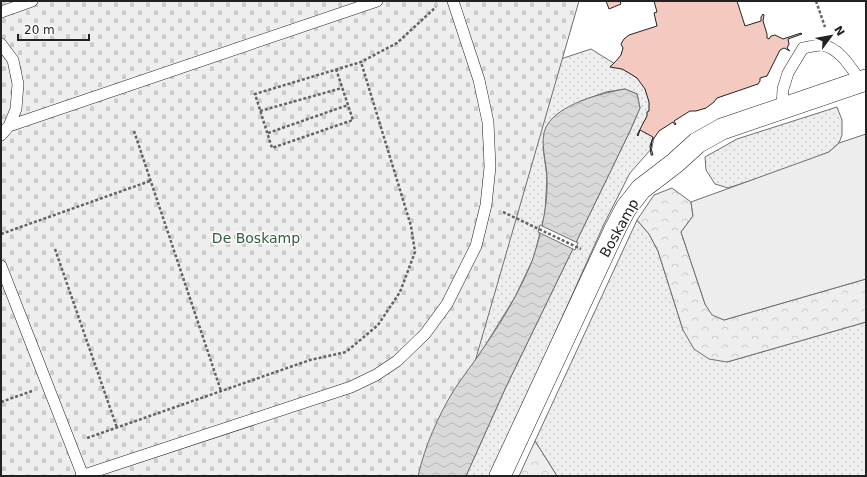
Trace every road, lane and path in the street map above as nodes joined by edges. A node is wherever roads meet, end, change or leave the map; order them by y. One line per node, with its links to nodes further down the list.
1 (32, 1): 6 (lane)
2 (377, 1): 16 (lane)
3 (453, 1): 21 (lane)
4 (816, 1): 8 (path)
5 (440, 4): 9 (path)
6 (1, 12)
7 (1, 44): 16 (lane)
8 (829, 47): 11 (lane); 14 (lane)
9 (361, 62): 10 (path); 27 (path)
10 (336, 70): 12 (path); 15 (path)
11 (864, 81): 14 (street, Boskamp)
12 (343, 88): 13 (path); 15 (path)
13 (348, 105): 18 (path); 18 (path)
14 (782, 108): 32 (street, Boskamp)
15 (260, 111): 18 (path)
16 (9, 126): 19 (lane)
17 (134, 131): 20 (path)
18 (268, 134)
19 (1, 135)
20 (150, 181): 22 (path); 27 (path)
21 (486, 205): 24 (path); 31 (lane)
22 (1, 234)
23 (55, 249): 29 (path)
24 (582, 250)
25 (1, 266): 26 (lane)
26 (48, 386): 28 (path); 30 (lane)
27 (220, 390): 29 (path)
28 (1, 402)
29 (117, 428): 30 (path)
30 (70, 444): 31 (lane)
31 (82, 476)
32 (500, 476)

